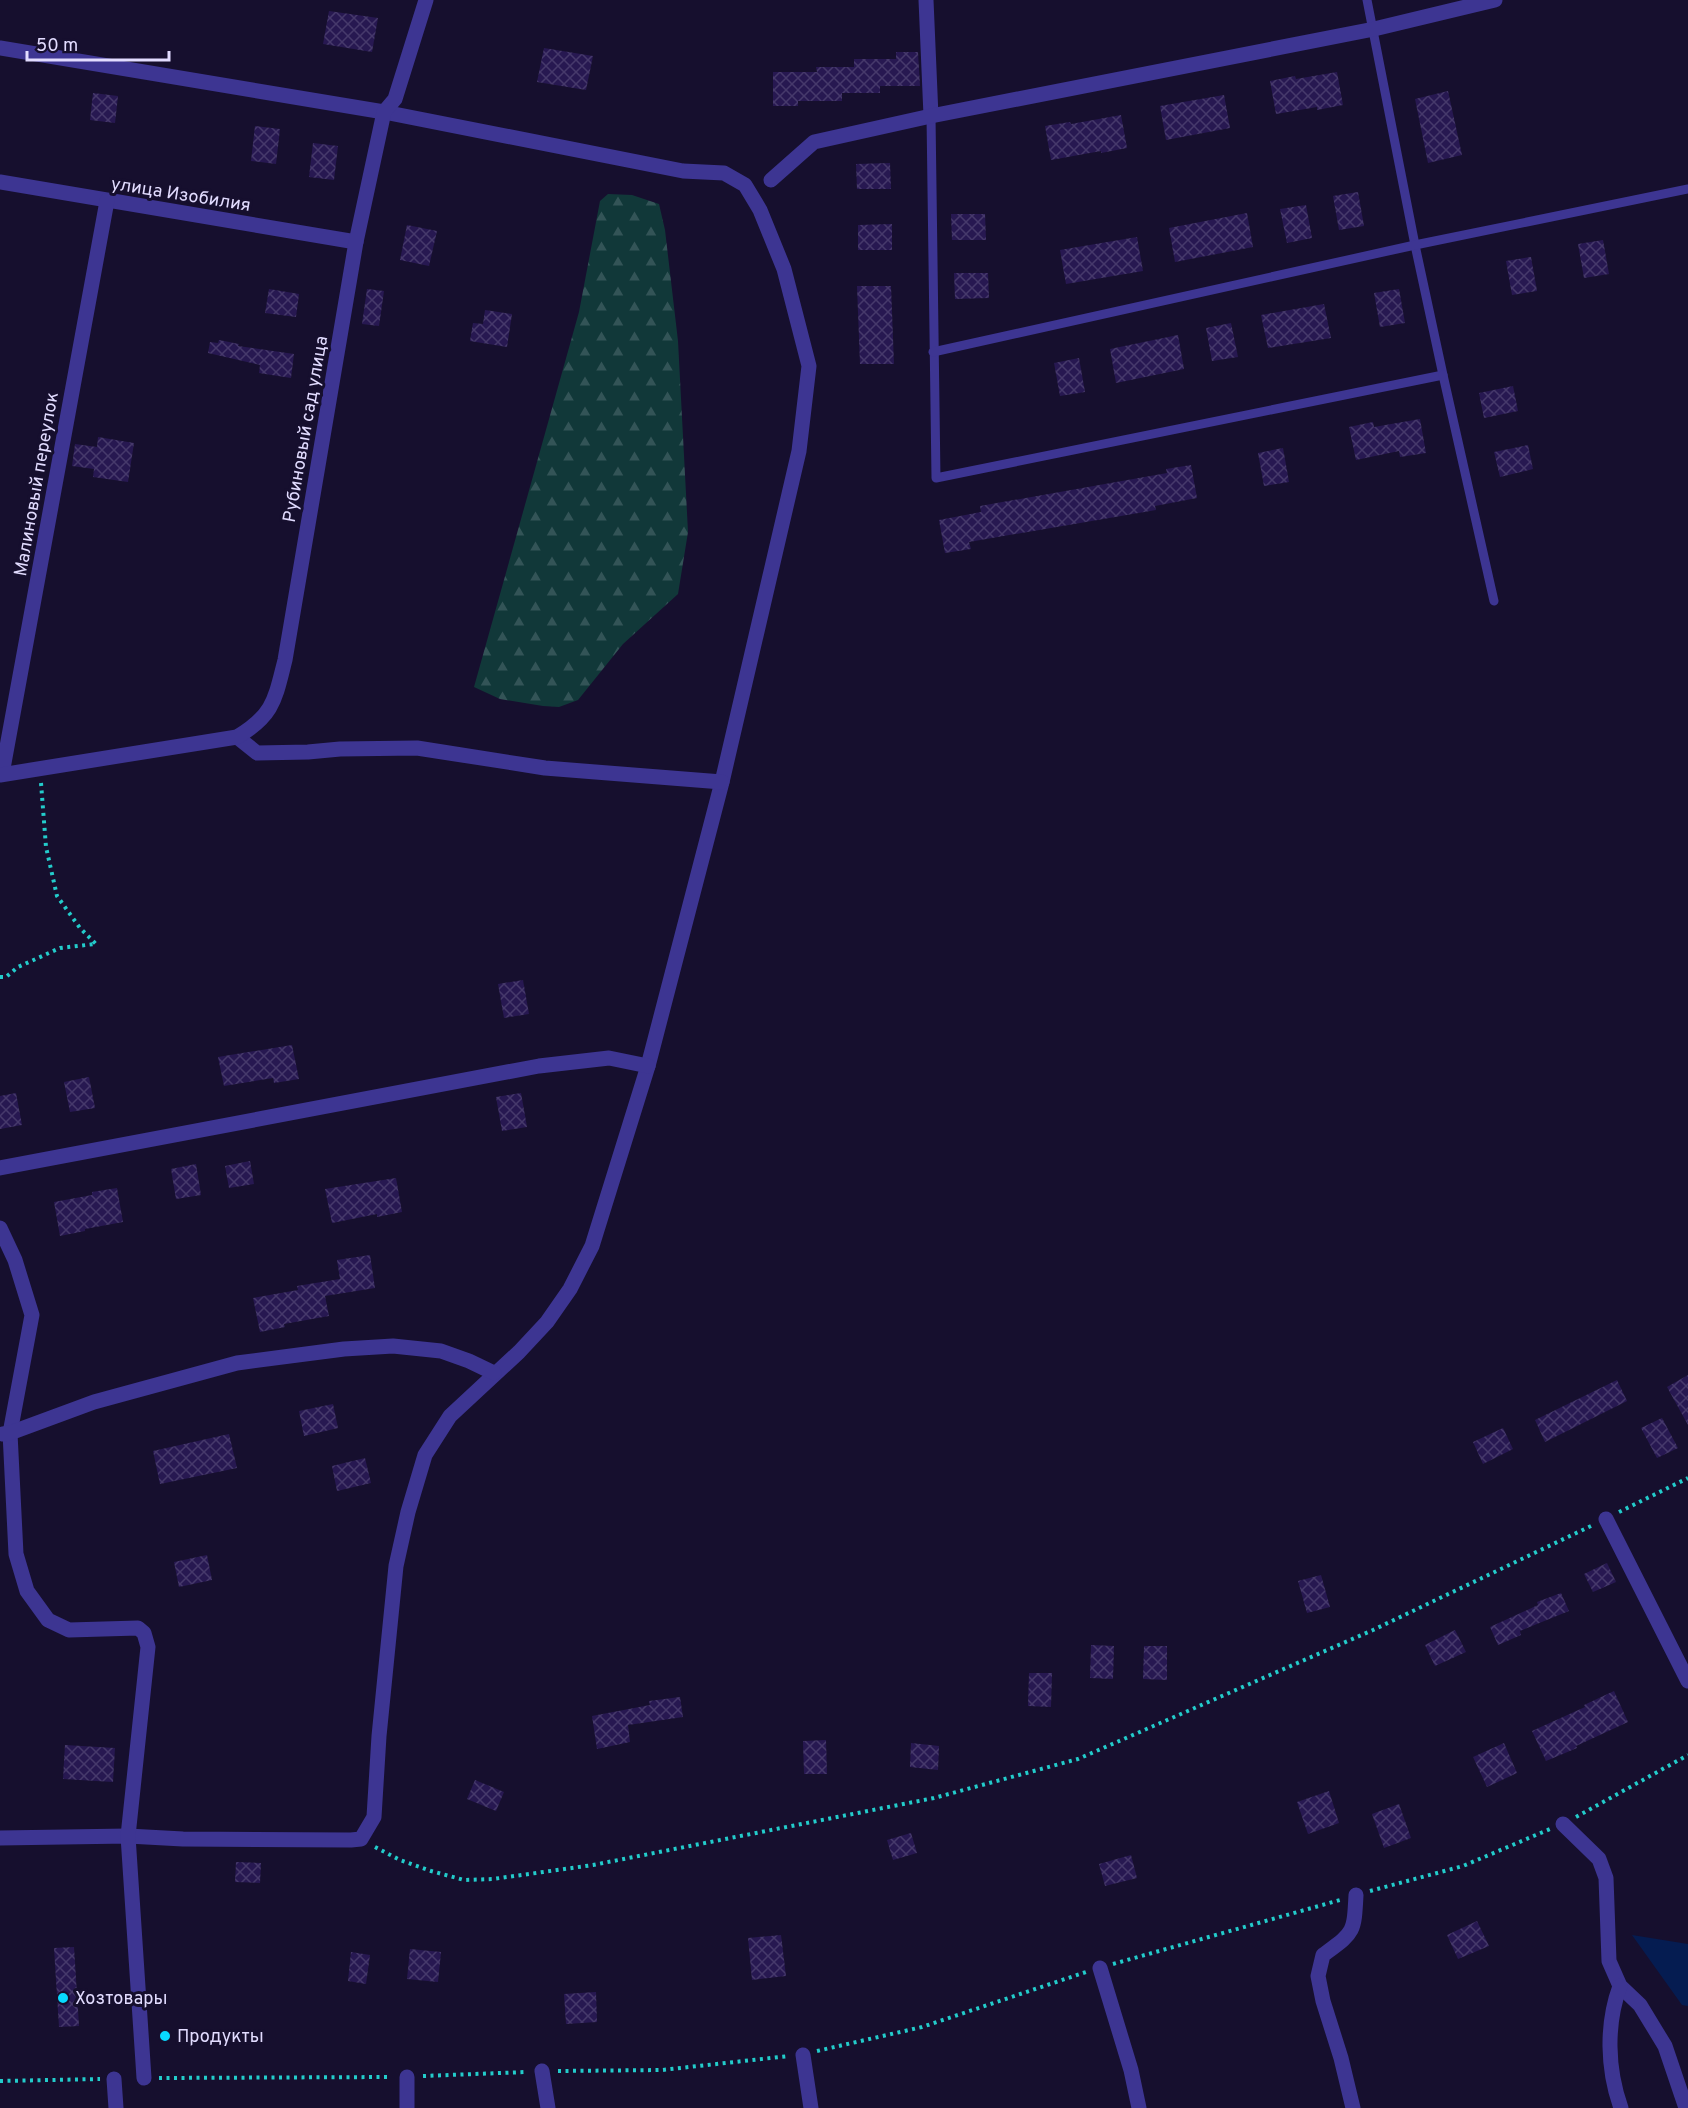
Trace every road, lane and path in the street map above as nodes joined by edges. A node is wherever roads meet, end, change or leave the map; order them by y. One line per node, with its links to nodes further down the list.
1 (426, 0): 7 (street, Рубиновый сад улица)
2 (926, 0): 8 (street)
3 (1367, 0): 5 (lane)
4 (1495, 0): 5 (street)
5 (1374, 29): 8 (street); 14 (lane)
6 (0, 48): 7 (street)
7 (384, 112): 13 (street, Рубиновый сад улица); 21 (street)
8 (931, 116): 9 (street); 15 (lane)
9 (771, 180)
10 (0, 182): 12 (street, улица Изобилия)
11 (1688, 189): 14 (lane)
12 (107, 201): 13 (street, улица Изобилия); 20 (street, Малиновый переулок)
13 (356, 242): 18 (street, Рубиновый сад улица)
14 (1415, 245): 15 (lane); 16 (lane)
15 (933, 352): 16 (lane)
16 (1443, 375): 17 (lane)
17 (1494, 601)
18 (237, 737): 19 (street); 21 (street)
19 (39, 768): 20 (street); 22 (path)
20 (1, 775)
21 (722, 782): 23 (street)
22 (0, 977)
23 (648, 1066): 24 (street); 26 (street)
24 (0, 1168)
25 (0, 1228): 27 (street)
26 (494, 1373): 27 (street); 35 (street)
27 (5, 1433): 33 (street)
28 (1688, 1478): 29 (path)
29 (1606, 1519): 30 (street); 35 (path)
30 (1688, 1681)
31 (1688, 1755): 32 (path)
32 (1563, 1824): 36 (path); 38 (street)
33 (128, 1836): 34 (street); 35 (street); 42 (street)
34 (0, 1838)
35 (361, 1839)
36 (1356, 1896): 37 (path); 50 (street)
37 (1100, 1968): 39 (path); 49 (street)
38 (1620, 1986): 51 (street); 52 (street)
39 (803, 2055): 40 (path); 48 (street)
40 (542, 2071): 41 (path); 47 (street)
41 (407, 2077): 42 (path); 46 (street)
42 (144, 2078)
43 (114, 2079): 44 (path); 45 (street)
44 (0, 2081)
45 (116, 2108)
46 (407, 2108)
47 (548, 2108)
48 (811, 2108)
49 (1139, 2108)
50 (1353, 2108)
51 (1621, 2108)
52 (1686, 2108)

